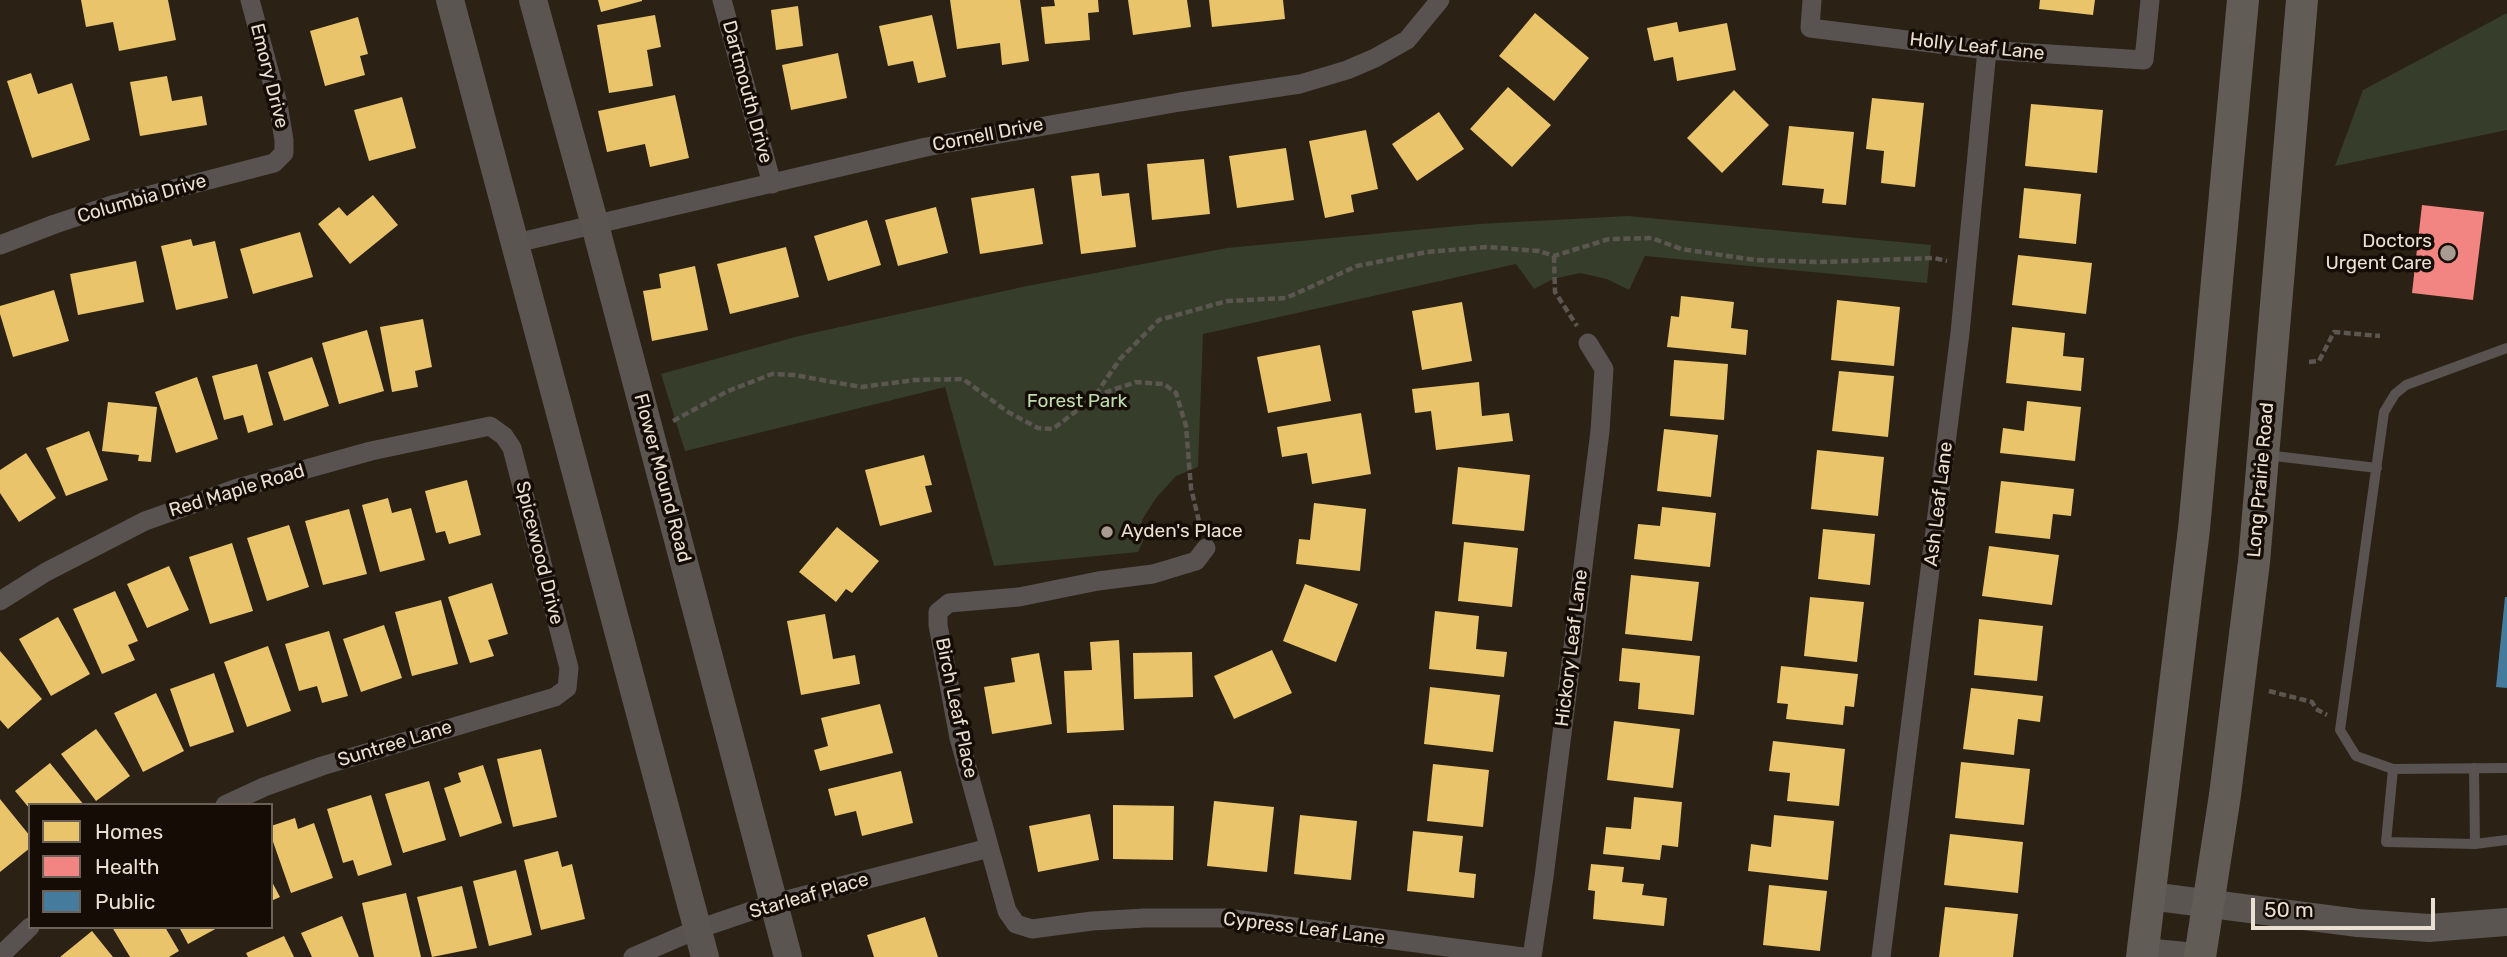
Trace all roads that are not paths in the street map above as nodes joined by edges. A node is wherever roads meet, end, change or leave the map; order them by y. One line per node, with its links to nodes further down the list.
1 (250, 0): 11 (street, Emory Drive)
2 (450, 0): 14 (main road)
3 (533, 0): 13 (main road, Flower Mound Road)
4 (722, 0): 12 (street, Dartmouth Drive)
5 (1440, 0): 12 (street, Cornell Drive)
6 (1812, 0): 10 (street, Holly Leaf Lane)
7 (2150, 0): 10 (street, Holly Leaf Lane)
8 (2243, 0): 31 (main road)
9 (2302, 0): 19 (main road, Long Prairie Road)
10 (1987, 50): 45 (street, Ash Leaf Lane)
11 (284, 153): 15 (street, Columbia Drive)
12 (772, 184): 13 (street, Cornell Drive)
13 (595, 225): 14 (street, Cornell Drive); 32 (main road, Flower Mound Road)
14 (516, 243): 37 (main road)
15 (0, 245)
16 (1588, 343): 44 (street, Hickory Leaf Lane)
17 (2507, 348): 20 (lane)
18 (490, 426): 22 (street, Red Maple Road); 23 (street, Spicewood Drive)
19 (2264, 455): 20 (lane); 33 (main road, Long Prairie Road)
20 (2377, 468): 26 (lane)
21 (1206, 548): 30 (street, Birch Leaf Place)
22 (0, 601)
23 (567, 688): 27 (street, Suntree Lane)
24 (2474, 768): 25 (lane); 26 (lane); 29 (lane)
25 (2507, 768)
26 (2393, 769): 29 (lane)
27 (229, 803)
28 (2507, 840): 29 (lane)
29 (2475, 844)
30 (989, 848): 32 (street, Starleaf Place); 34 (street, Birch Leaf Place)
31 (2150, 896): 33 (main road); 38 (main road)
32 (775, 903): 37 (street, Starleaf Place); 42 (main road, Flower Mound Road)
33 (2207, 904): 35 (main road); 46 (main road, Long Prairie Road)
34 (1168, 918): 43 (street, Cypress Leaf Lane)
35 (2507, 922)
36 (28, 929): 39 (street)
37 (698, 929): 40 (street, Starleaf Place); 41 (main road)
38 (2142, 954): 46 (main road)
39 (0, 956)
40 (632, 957)
41 (705, 957)
42 (788, 957)
43 (1523, 957)
44 (1532, 957)
45 (1881, 957)
46 (2198, 957)

